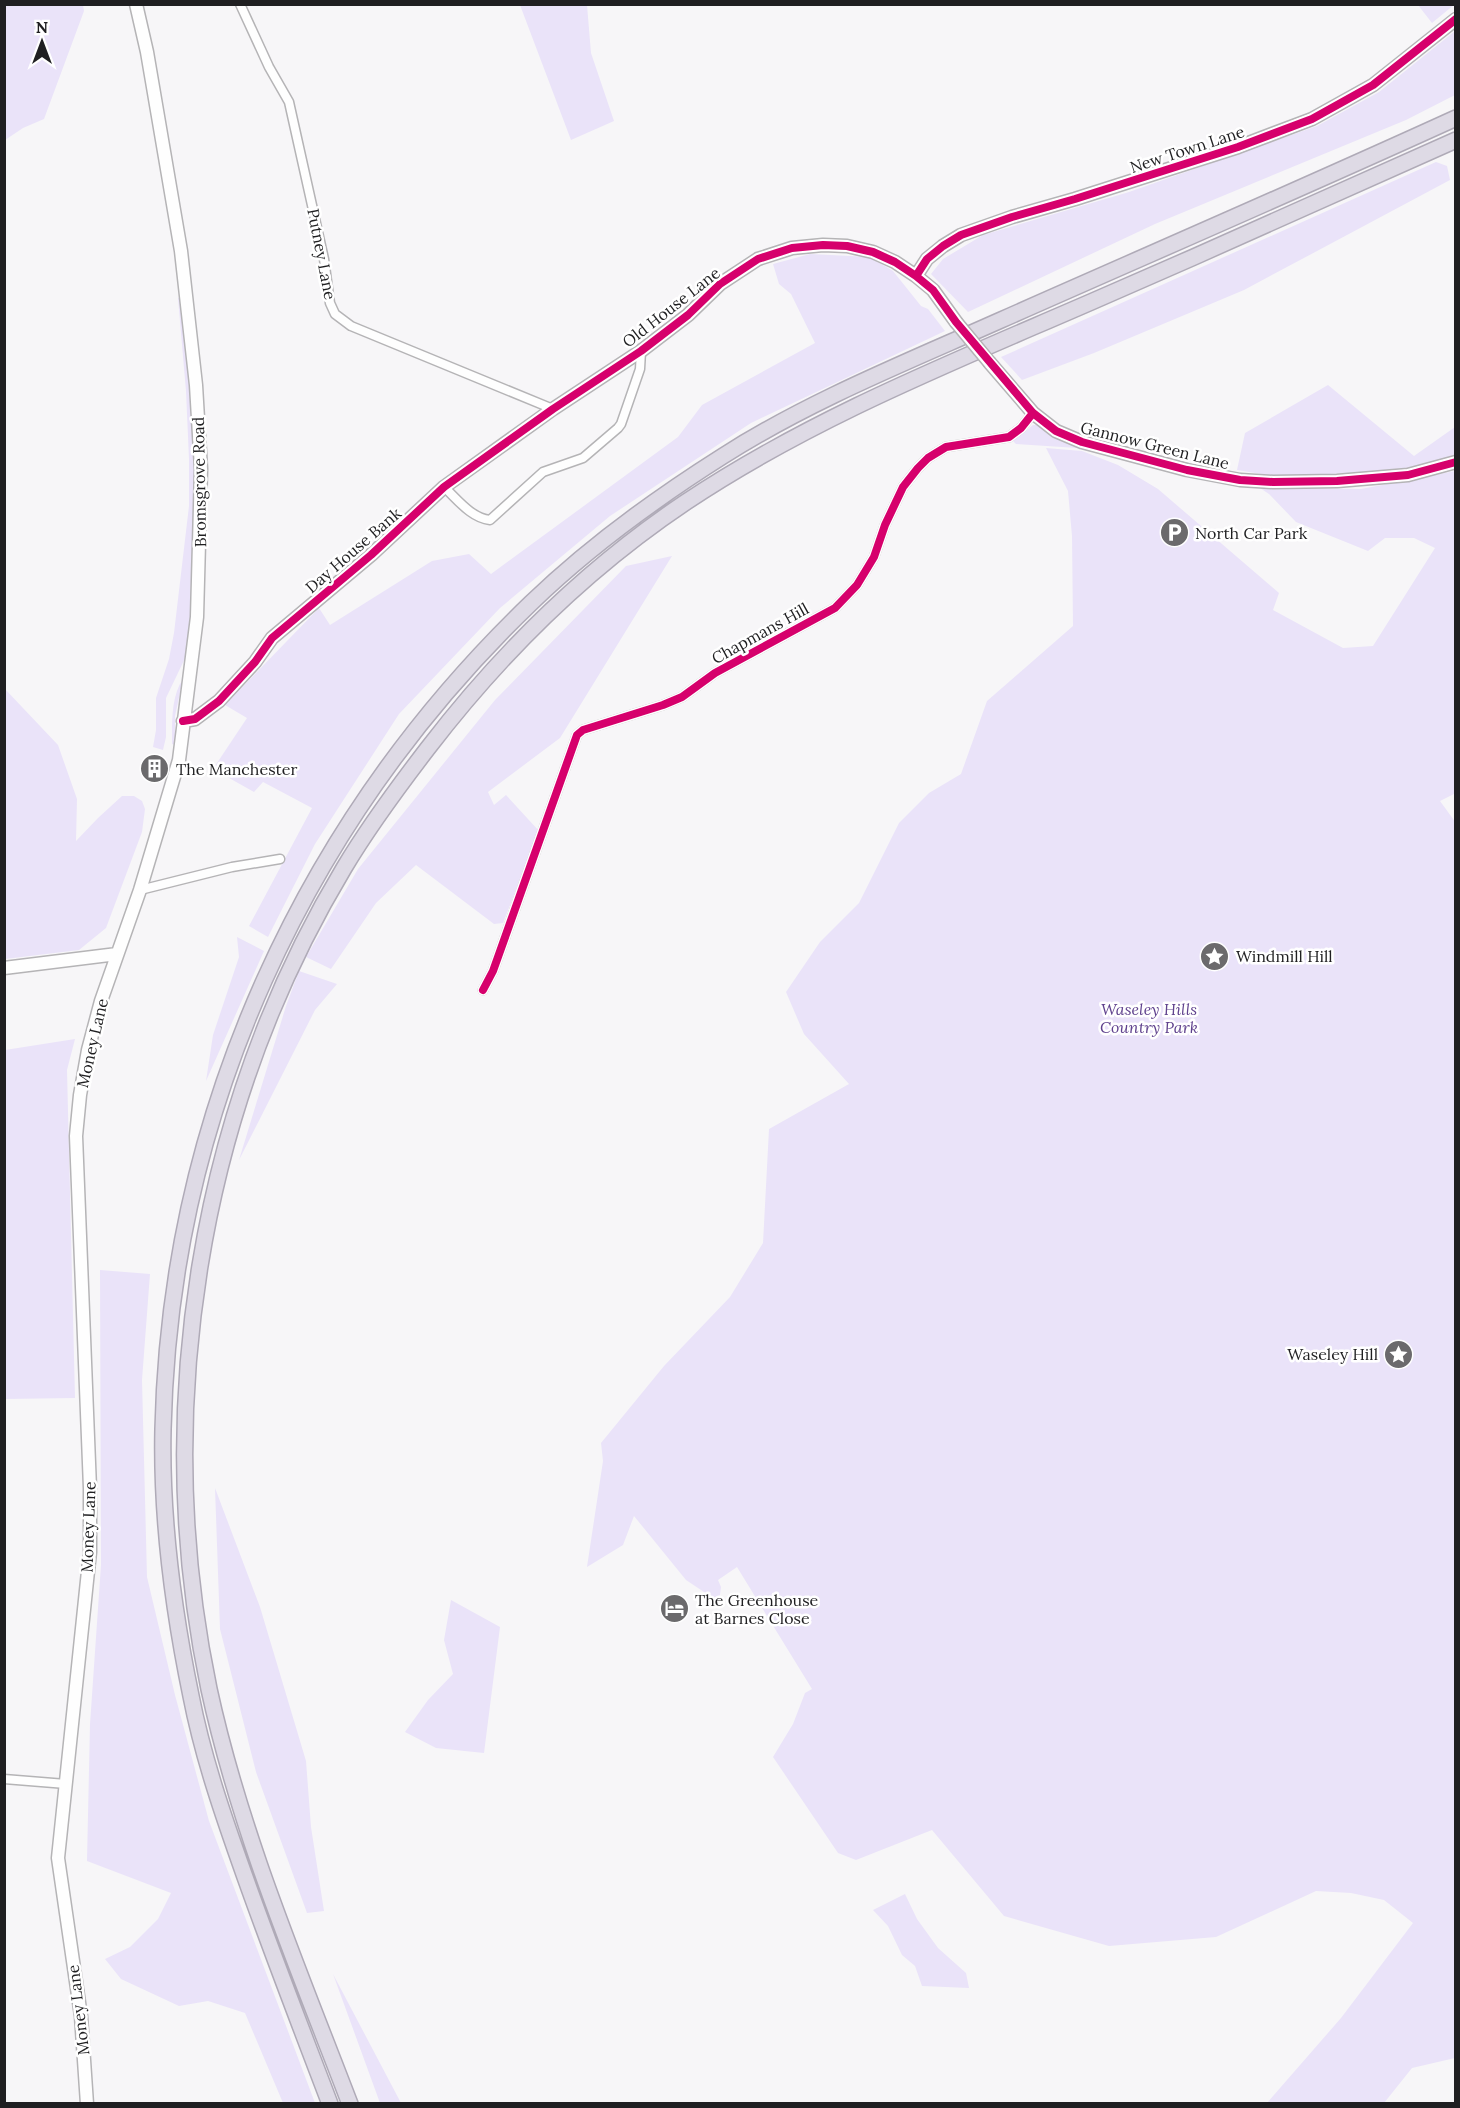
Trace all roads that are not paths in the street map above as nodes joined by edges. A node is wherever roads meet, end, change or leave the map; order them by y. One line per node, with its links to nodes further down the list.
1 (136, 4): 12 (street, Bromsgrove Road)
2 (240, 4): 8 (street, Putney Lane)
3 (1455, 19): 6 (street, New Town Lane)
4 (1455, 118): 21 (highway)
5 (1455, 140): 22 (highway)
6 (916, 276): 7 (street, Old House Lane); 9 (street, Gannow Green Lane, bridge)
7 (641, 351): 8 (street, Old House Lane); 11 (street)
8 (553, 409): 11 (street, Day House Bank)
9 (1033, 413): 10 (street, Gannow Green Lane); 17 (street, Chapmans Hill)
10 (1455, 462)
11 (444, 487): 12 (street, Day House Bank)
12 (183, 721): 14 (street, Bromsgrove Road)
13 (280, 859): 14 (street)
14 (140, 890): 15 (street, Bromsgrove Road)
15 (117, 954): 16 (street); 19 (street, Money Lane)
16 (4, 968)
17 (483, 990)
18 (4, 1779): 19 (street)
19 (66, 1784): 20 (street, Money Lane)
20 (87, 2103)
21 (330, 2103)
22 (350, 2103)

